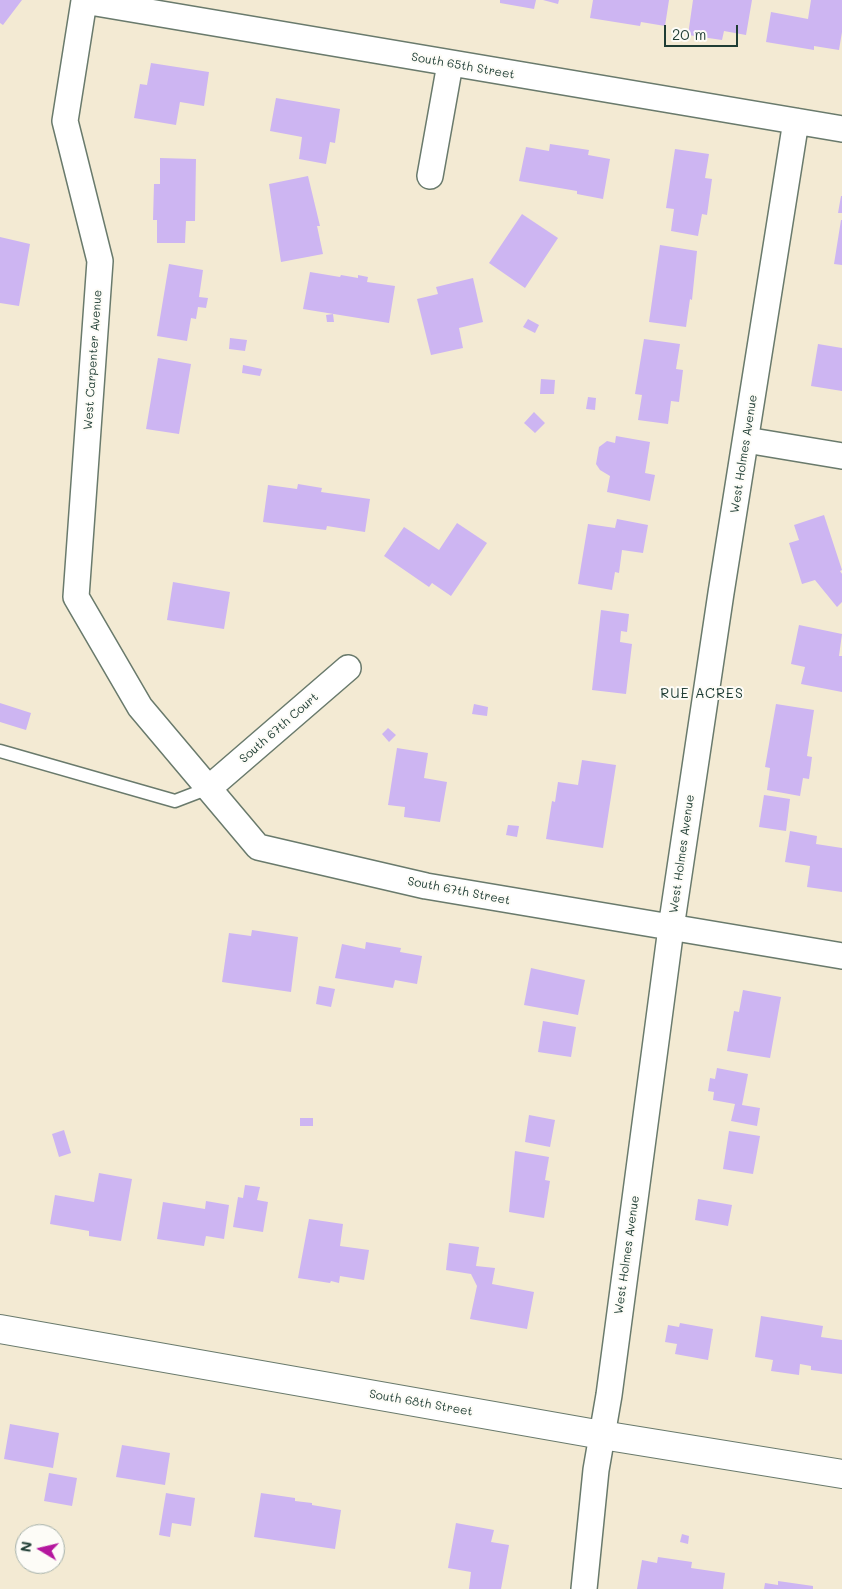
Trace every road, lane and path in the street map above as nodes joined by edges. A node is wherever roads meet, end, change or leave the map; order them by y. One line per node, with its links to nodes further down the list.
1 (84, 1): 2 (street, South 65th Street); 9 (street, West Carpenter Avenue)
2 (450, 64): 3 (street, South 65th Street); 5 (street)
3 (796, 121): 4 (street, South 65th Street); 6 (street, West Holmes Avenue)
4 (842, 129)
5 (430, 176)
6 (746, 440): 7 (street); 12 (street, West Holmes Avenue)
7 (842, 456)
8 (348, 668): 11 (street, South 67th Court)
9 (140, 707): 11 (street, South 67th Street)
10 (0, 751): 11 (lane)
11 (209, 788): 12 (street, South 67th Street)
12 (671, 928): 13 (street, South 67th Street); 15 (street, West Holmes Avenue)
13 (842, 956)
14 (0, 1329): 15 (street, South 68th Street)
15 (602, 1435): 16 (street, South 68th Street); 17 (street, West Holmes Avenue)
16 (842, 1474)
17 (584, 1589)

